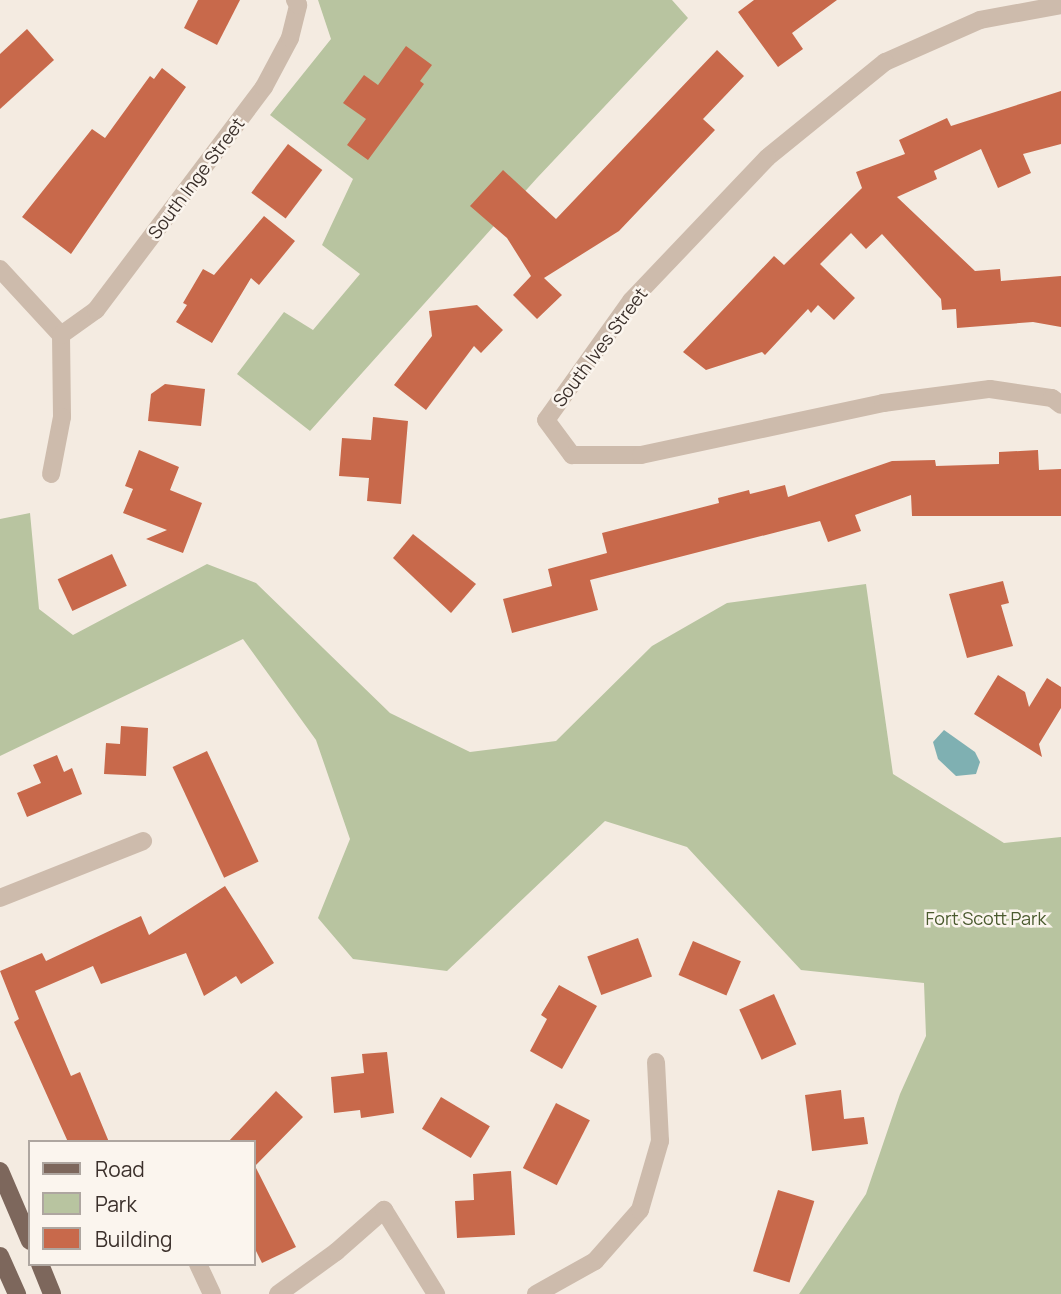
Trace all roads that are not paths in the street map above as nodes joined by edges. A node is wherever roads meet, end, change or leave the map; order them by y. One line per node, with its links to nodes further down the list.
1 (295, 0): 4 (street, South Inge Street)
2 (1061, 5): 5 (street, South Ives Street)
3 (0, 269): 4 (street)
4 (61, 335): 6 (street)
5 (1061, 405)
6 (51, 474)
7 (143, 841): 8 (street)
8 (0, 898)
9 (656, 1062): 20 (street)
10 (0, 1171): 11 (main road)
11 (28, 1236)
12 (0, 1256): 15 (main road)
13 (41, 1266): 16 (main road)
14 (199, 1266): 17 (street)
15 (16, 1294)
16 (52, 1294)
17 (212, 1294)
18 (278, 1294): 19 (street)
19 (436, 1294)
20 (536, 1294)

